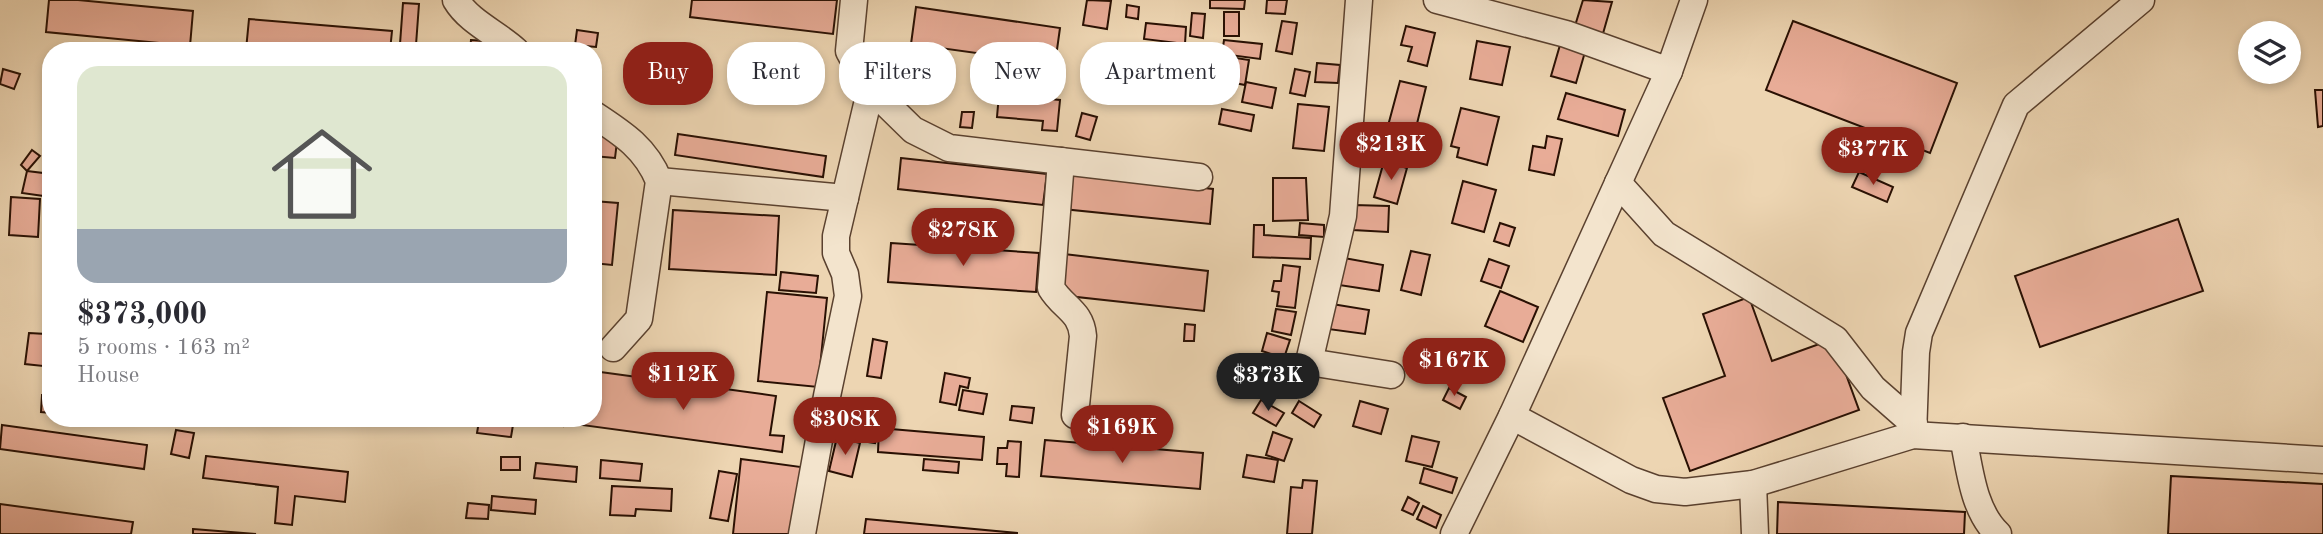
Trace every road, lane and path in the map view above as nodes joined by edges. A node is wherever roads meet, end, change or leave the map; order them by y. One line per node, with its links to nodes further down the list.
1 (456, 0): 7 (street)
2 (854, 0): 8 (street)
3 (1359, 0): 19 (street)
4 (1437, 0): 9 (street)
5 (1694, 0): 9 (street)
6 (2141, 0): 22 (street)
7 (506, 42)
8 (850, 42)
9 (1668, 71): 16 (street)
10 (867, 105): 17 (street)
11 (887, 105): 13 (street)
12 (602, 120): 15 (street)
13 (1061, 161): 14 (street); 20 (street)
14 (1199, 177)
15 (659, 181): 17 (street); 18 (street)
16 (1618, 183): 21 (street); 22 (street)
17 (845, 198): 26 (street)
18 (614, 348)
19 (1391, 375)
20 (1075, 415)
21 (1512, 416): 25 (street); 27 (street)
22 (1914, 429): 23 (street); 25 (street)
23 (1963, 437): 24 (street); 29 (street)
24 (2323, 460)
25 (1753, 484): 28 (street)
26 (803, 534)
27 (1454, 534)
28 (1755, 534)
29 (1998, 534)

